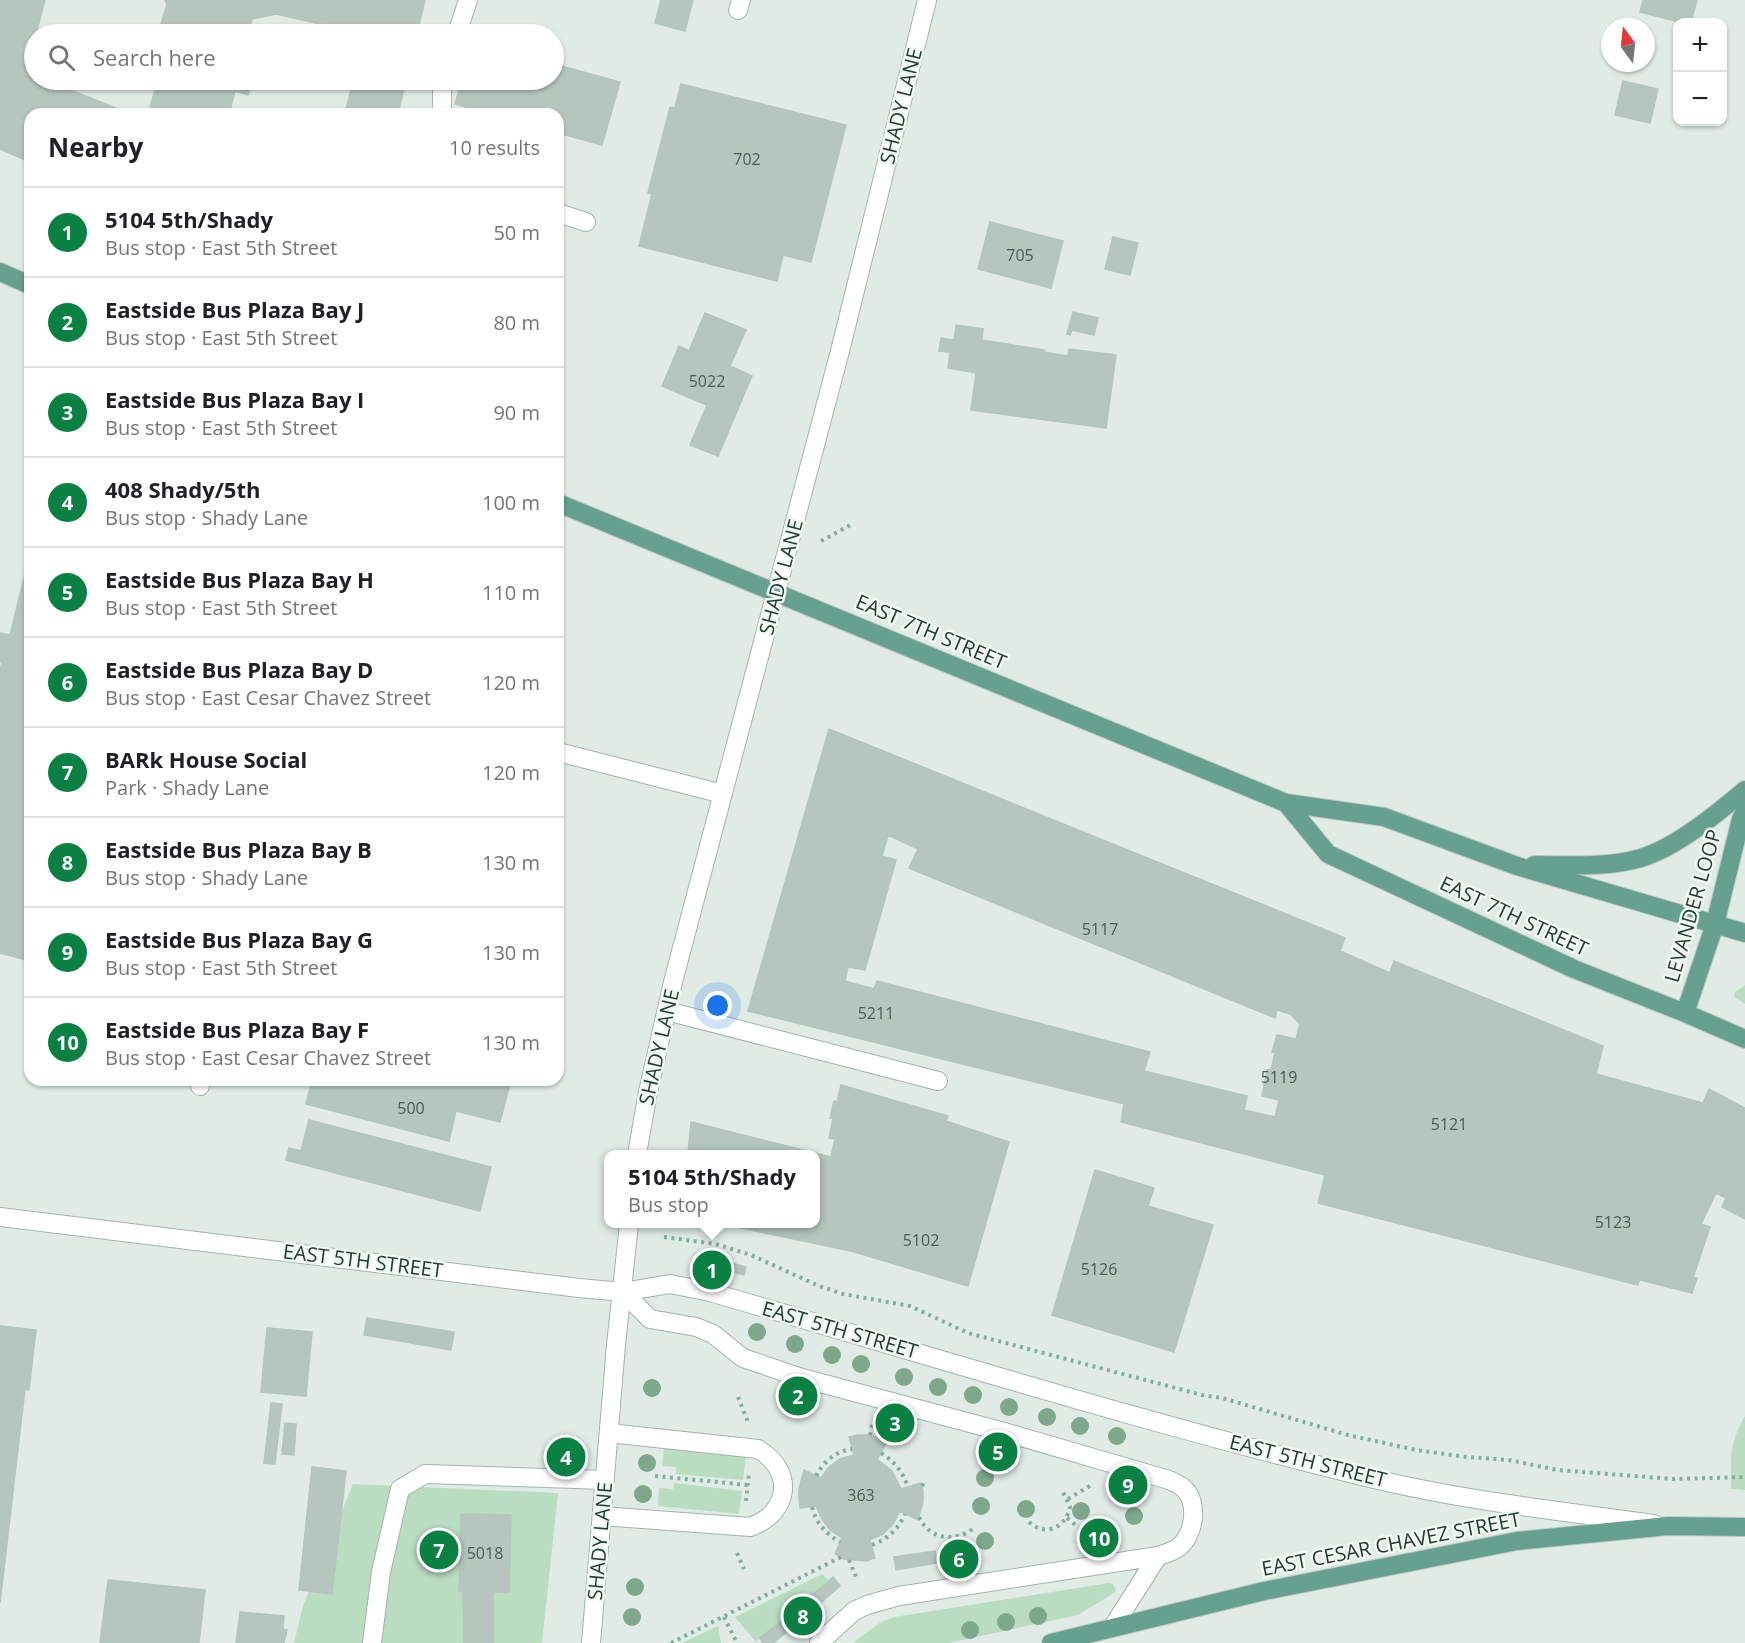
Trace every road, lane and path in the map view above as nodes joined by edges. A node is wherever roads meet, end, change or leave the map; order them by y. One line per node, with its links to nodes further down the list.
1 (468, 0): 3 (street)
2 (927, 0): 13 (street, SHADY LANE)
3 (460, 24)
4 (442, 90): 5 (street)
5 (442, 108)
6 (564, 215): 7 (street)
7 (586, 222)
8 (0, 272): 9 (main road)
9 (24, 282)
10 (564, 505): 13 (main road, EAST 7TH STREET)
11 (854, 523): 12 (path)
12 (821, 541)
13 (777, 592): 16 (street, SHADY LANE); 17 (main road, EAST 7TH STREET)
14 (564, 754): 16 (street)
15 (1745, 790): 19 (main road)
16 (723, 794): 22 (street, SHADY LANE)
17 (1286, 803): 19 (main road, EAST 7TH STREET); 23 (main road, EAST 7TH STREET)
18 (1745, 811): 20 (main road, LEVANDER LOOP)
19 (1517, 866): 20 (main road, EAST 7TH STREET)
20 (1715, 924): 21 (main road, EAST 7TH STREET); 23 (main road, LEVANDER LOOP)
21 (1745, 933)
22 (667, 1011): 25 (street); 26 (street, SHADY LANE)
23 (1685, 1013): 24 (main road, EAST 7TH STREET)
24 (1745, 1040)
25 (938, 1081)
26 (638, 1150)
27 (0, 1217): 30 (street, EAST 5TH STREET)
28 (629, 1228): 30 (street, SHADY LANE)
29 (664, 1237): 41 (path)
30 (623, 1292): 34 (street, SHADY LANE); 55 (street, EAST 5TH STREET); 62 (street)
31 (738, 1397): 33 (path)
32 (873, 1420): 35 (path)
33 (748, 1422)
34 (609, 1434): 42 (street, SHADY LANE); 51 (street)
35 (870, 1436)
36 (852, 1449): 40 (path)
37 (881, 1453): 45 (path)
38 (749, 1469): 44 (path)
39 (655, 1476): 44 (path)
40 (816, 1476)
41 (1745, 1477)
42 (605, 1480): 51 (street, SHADY LANE); 69 (street)
43 (1099, 1481): 47 (path)
44 (748, 1485): 48 (path)
45 (908, 1487)
46 (1063, 1492): 47 (path)
47 (1068, 1499): 53 (path)
48 (745, 1504)
49 (812, 1507): 58 (path)
50 (905, 1514): 60 (path)
51 (602, 1516): 70 (street, SHADY LANE)
52 (919, 1517): 57 (path)
53 (1067, 1518): 54 (path); 59 (path)
54 (1029, 1522)
55 (1668, 1526): 56 (main road, EAST CESAR CHAVEZ STREET); 68 (main road, EAST CESAR CHAVEZ STREET)
56 (1745, 1527)
57 (973, 1529)
58 (840, 1542)
59 (1096, 1542)
60 (872, 1545)
61 (735, 1549): 65 (path)
62 (1158, 1556): 68 (street); 73 (street)
63 (841, 1557): 67 (path)
64 (849, 1560): 66 (path)
65 (744, 1569)
66 (857, 1579)
67 (724, 1617): 71 (path); 72 (path)
68 (1112, 1628): 74 (main road, EAST CESAR CHAVEZ STREET)
69 (372, 1643)
70 (591, 1643)
71 (671, 1643)
72 (737, 1643)
73 (819, 1643)
74 (1051, 1643)

